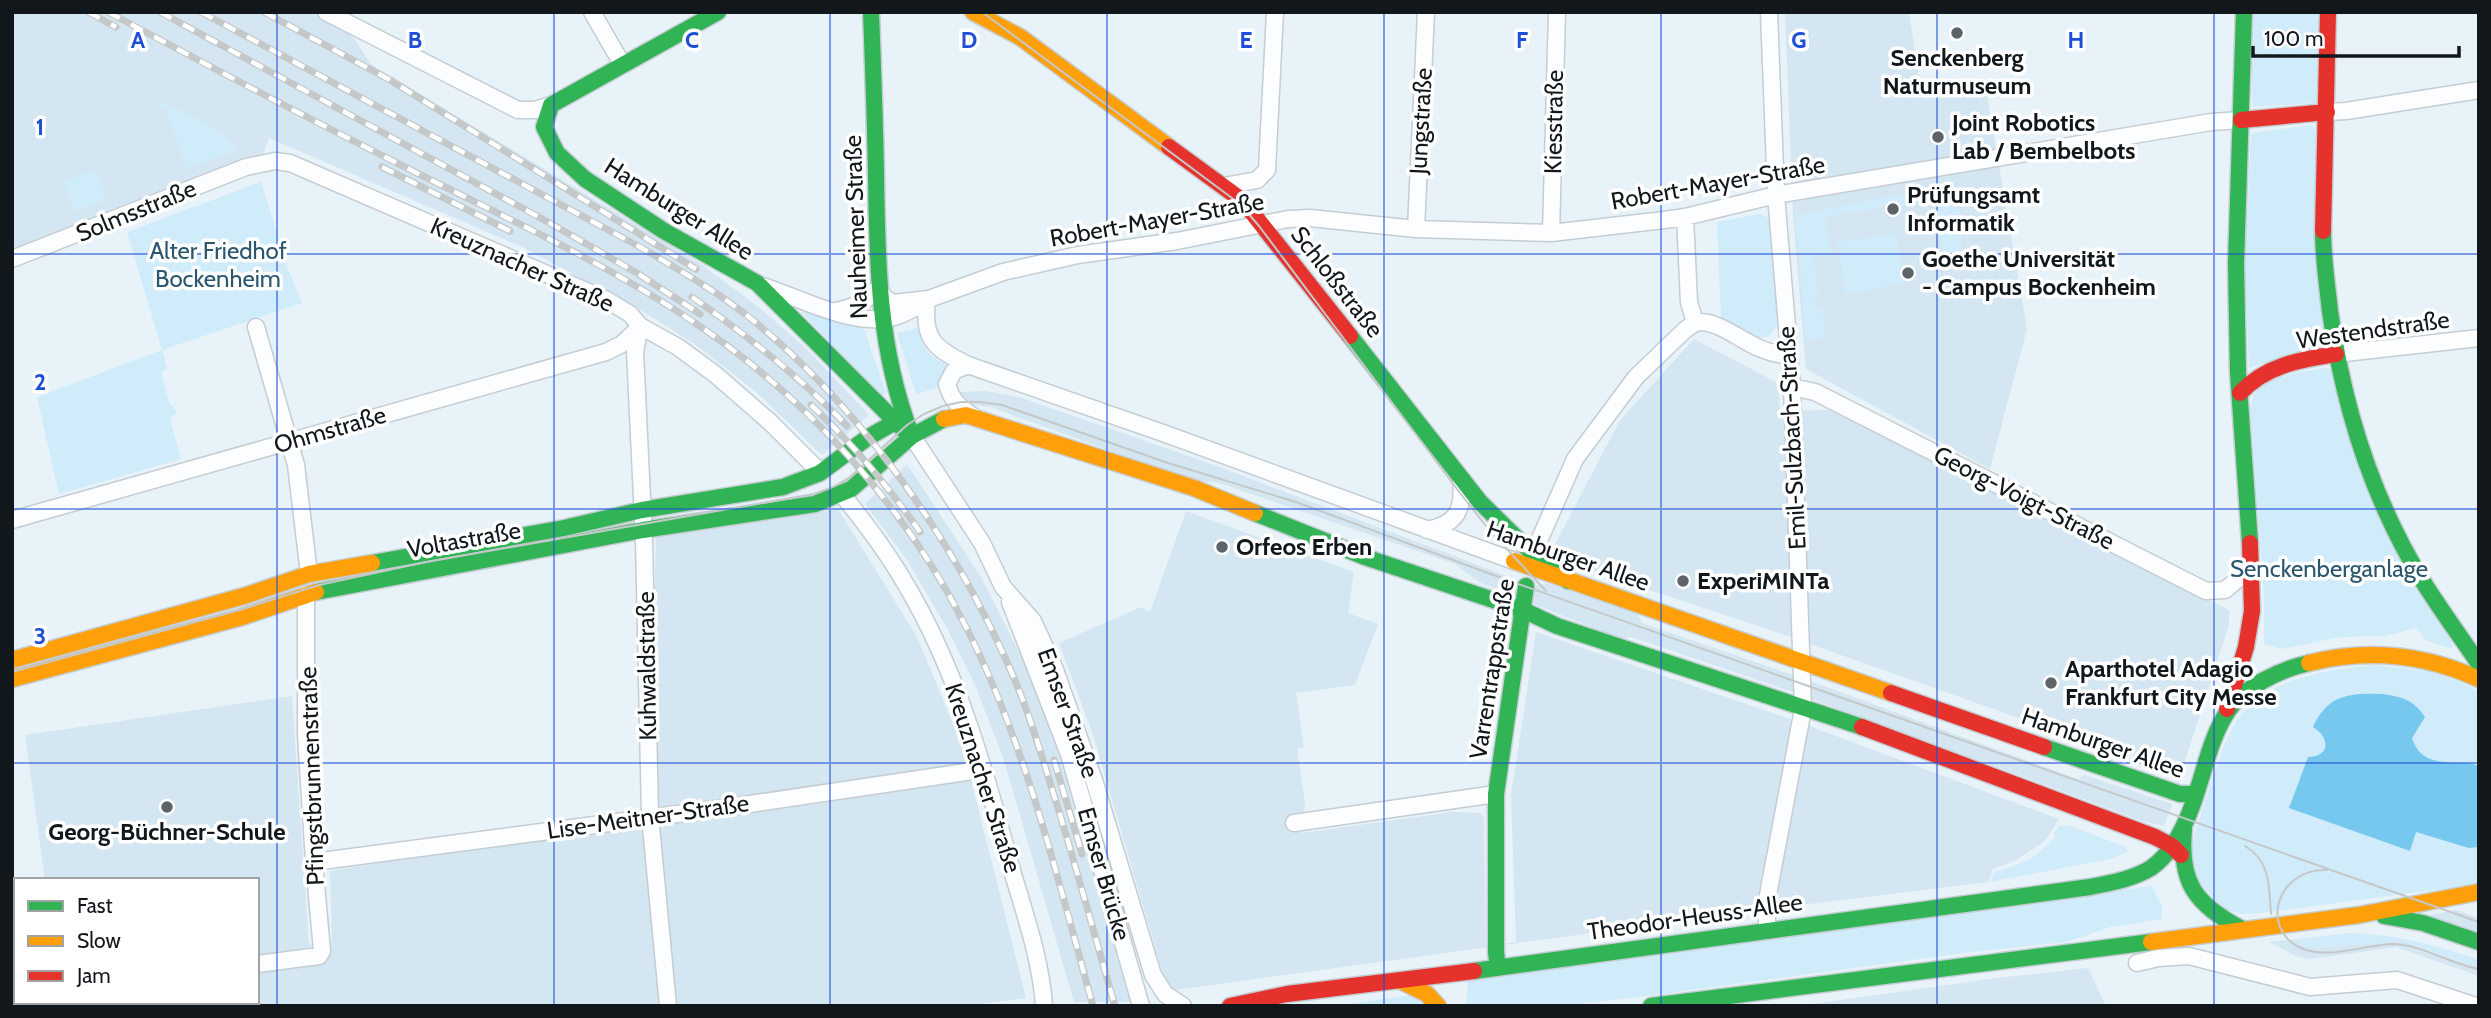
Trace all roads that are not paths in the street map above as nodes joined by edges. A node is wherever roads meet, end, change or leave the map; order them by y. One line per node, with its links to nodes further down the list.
1 (327, 12): 13 (street)
2 (592, 12): 15 (street)
3 (718, 12): 15 (street)
4 (973, 12): 14 (street, Schloßstraße)
5 (1000, 12): 14 (street, Schloßstraße)
6 (1275, 12): 21 (street)
7 (1426, 12): 25 (street, Jungstraße)
8 (1557, 12): 26 (street, Kiesstraße)
9 (1769, 12): 22 (street, Emil-Sulzbach-Straße)
10 (2244, 12): 19 (street)
11 (2328, 12): 18 (street)
12 (871, 13): 29 (street, Nauheimer Straße)
13 (356, 19): 17 (street)
14 (1020, 37): 21 (street, Schloßstraße)
15 (622, 64): 17 (street)
16 (2479, 90): 18 (street)
17 (551, 105): 28 (street, Hamburger Allee)
18 (2327, 112): 19 (street, Robert-Mayer-Straße); 37 (street)
19 (2241, 120): 22 (street, Robert-Mayer-Straße); 41 (street)
20 (260, 163): 27 (street, Solmsstraße); 35 (street, Kreuznacher Straße)
21 (1224, 186): 24 (street, Schloßstraße)
22 (1776, 195): 23 (street, Robert-Mayer-Straße); 38 (street, Emil-Sulzbach-Straße)
23 (1685, 217): 26 (street, Robert-Mayer-Straße); 33 (street)
24 (1263, 225): 25 (street, Robert-Mayer-Straße); 30 (street, Robert-Mayer-Straße); 47 (street, Schloßstraße)
25 (1416, 229): 26 (street, Robert-Mayer-Straße)
26 (1551, 233)
27 (12, 259)
28 (757, 283): 31 (street, Hamburger Allee); 43 (street, Hamburger Allee)
29 (878, 288): 30 (street, Robert-Mayer-Straße); 31 (street); 32 (street, Nauheimer Straße)
30 (928, 300): 32 (street, Robert-Mayer-Straße); 39 (street, Hamburger Allee)
31 (836, 312): 32 (street, Hamburger Allee)
32 (881, 319): 44 (street, Nauheimer Straße)
33 (1695, 323): 38 (street); 55 (street, Varrentrappstraße)
34 (256, 327): 45 (street)
35 (640, 327): 45 (street, Ohmstraße); 46 (street, Kreuznacher Straße); 50 (street, Kuhwaldstraße)
36 (2479, 338): 37 (street, Westendstraße)
37 (2336, 354): 41 (street, Westendstraße); 66 (street)
38 (1789, 355): 40 (street, Emil-Sulzbach-Straße)
39 (968, 365): 42 (street); 53 (street, Hamburger Allee)
40 (1791, 387): 56 (street, Georg-Voigt-Straße); 65 (street, Emil-Sulzbach-Straße)
41 (2240, 393): 56 (street)
42 (973, 416): 44 (street); 62 (street)
43 (895, 422): 44 (street, Hamburger Allee); 46 (street, Voltastraße)
44 (912, 436): 48 (street, Voltastraße); 60 (street, Emser Straße)
45 (289, 442): 51 (street, Ohmstraße); 57 (street)
46 (823, 471): 50 (street, Voltastraße)
47 (1460, 477): 49 (street, Schloßstraße); 53 (street)
48 (841, 494): 52 (street, Voltastraße); 71 (street, Kreuznacher Straße)
49 (1480, 502): 54 (street, Schloßstraße); 55 (street, Schloßstraße)
50 (642, 510): 52 (street, Kuhwaldstraße); 57 (street, Voltastraße)
51 (12, 520)
52 (643, 530): 61 (street, Voltastraße); 74 (street, Kuhwaldstraße)
53 (1427, 530): 54 (street, Hamburger Allee)
54 (1514, 561): 55 (street, Hamburger Allee); 59 (street, Schloßstraße)
55 (1532, 561): 58 (street, Schloßstraße); 59 (street, Varrentrappstraße)
56 (2251, 568): 70 (street)
57 (309, 574): 64 (street, Voltastraße)
58 (1568, 581): 65 (street, Hamburger Allee)
59 (1527, 586): 62 (street, Varrentrappstraße); 63 (street, Schloßstraße)
60 (1003, 587): 90 (street, Emser Brücke); 91 (street, Emser Straße)
61 (306, 595): 67 (street, Voltastraße); 77 (street, Pfingstbrunnenstraße)
62 (1523, 610): 63 (street); 72 (street, Varrentrappstraße)
63 (1557, 625): 69 (street)
64 (12, 660)
65 (1802, 662): 69 (street, Emil-Sulzbach-Straße); 73 (street, Hamburger Allee)
66 (2479, 663)
67 (12, 680)
68 (2479, 680): 70 (street)
69 (1803, 709): 76 (street); 81 (street, Emil-Sulzbach-Straße)
70 (2226, 713): 73 (street)
71 (982, 767): 74 (street, Lise-Meitner-Straße); 89 (street, Kreuznacher Straße)
72 (1496, 794): 75 (street); 85 (street, Varrentrappstraße)
73 (2195, 794): 76 (street)
74 (650, 816): 77 (street, Lise-Meitner-Straße); 88 (street, Kuhwaldstraße)
75 (1294, 823)
76 (2176, 850): 80 (street); 81 (street, Theodor-Heuss-Allee)
77 (314, 862): 84 (street, Pfingstbrunnenstraße)
78 (2479, 892): 79 (street)
79 (2359, 915): 80 (street); 82 (street)
80 (2242, 929): 94 (street)
81 (1767, 930): 85 (street, Theodor-Heuss-Allee)
82 (2479, 942)
83 (2137, 963): 95 (street)
84 (259, 964)
85 (1498, 968): 86 (street, Theodor-Heuss-Allee)
86 (1401, 981): 87 (street, Theodor-Heuss-Allee); 93 (street)
87 (1283, 1000): 92 (street, Theodor-Heuss-Allee)
88 (668, 1006)
89 (1044, 1006)
90 (1141, 1006)
91 (1183, 1006)
92 (1230, 1006)
93 (1438, 1006)
94 (1651, 1006)
95 (2476, 1006)

